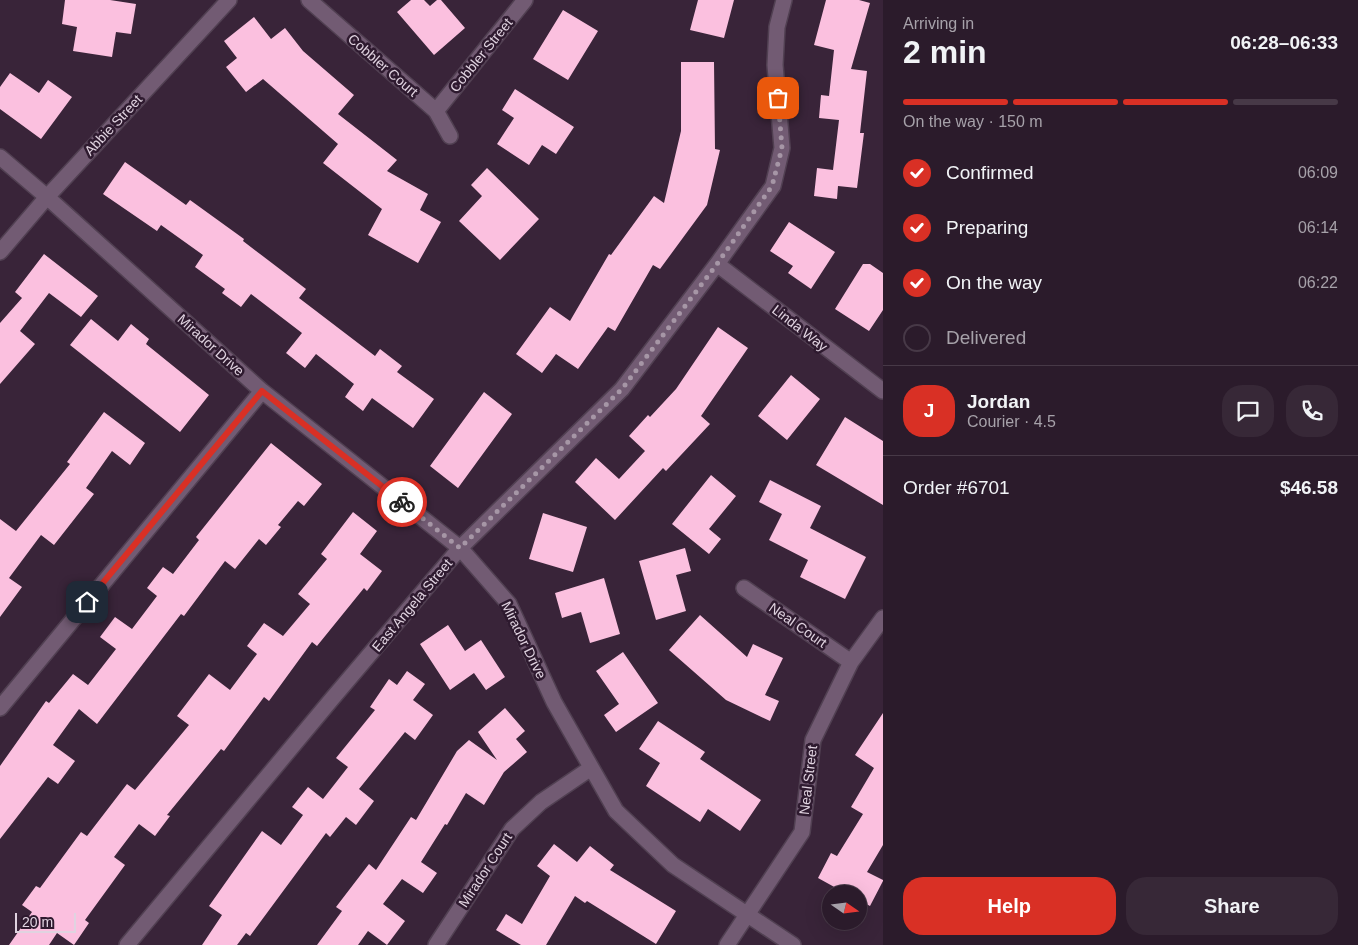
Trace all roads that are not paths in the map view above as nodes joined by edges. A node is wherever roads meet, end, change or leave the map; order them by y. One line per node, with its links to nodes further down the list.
1 (229, 0): 8 (street, Abbie Street)
2 (309, 0): 5 (street, Cobbler Court)
3 (525, 0): 5 (street, Cobbler Street)
4 (784, 0): 10 (street, East Angela Street)
5 (436, 111): 6 (street, Cobbler Court)
6 (450, 136)
7 (0, 158): 8 (street, Mirador Drive)
8 (46, 197): 9 (street, Abbie Street); 11 (street, Mirador Drive)
9 (0, 252)
10 (717, 264): 12 (street, Linda Way); 13 (street, East Angela Street)
11 (262, 391): 13 (street, Mirador Drive); 17 (street)
12 (883, 391)
13 (460, 548): 18 (street, Mirador Drive); 20 (street, East Angela Street)
14 (744, 588): 16 (street, Neal Court)
15 (883, 618): 16 (street, Neal Street)
16 (851, 662): 19 (street, Neal Street)
17 (0, 708)
18 (591, 768): 19 (street, Mirador Drive); 21 (street, Mirador Court)
19 (748, 915): 22 (street, Neal Street); 23 (street, Mirador Drive)
20 (128, 945)
21 (436, 945)
22 (727, 945)
23 (793, 945)

